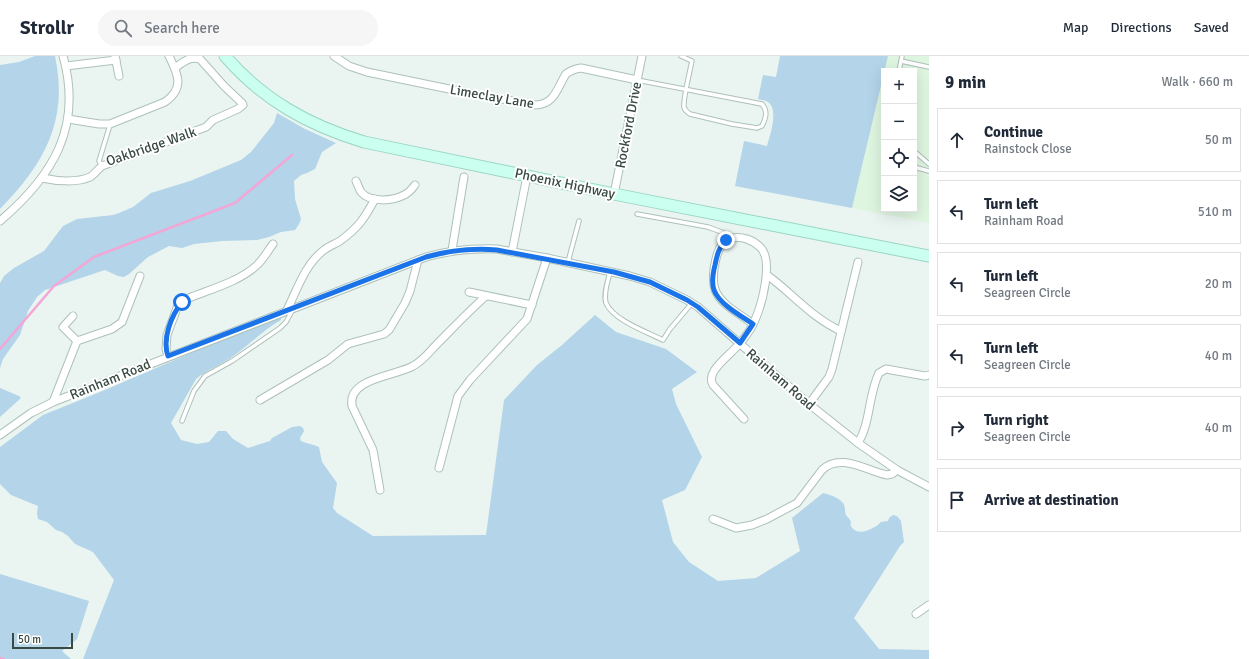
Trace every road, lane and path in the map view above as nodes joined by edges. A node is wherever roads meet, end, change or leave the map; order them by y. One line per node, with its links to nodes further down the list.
1 (63, 56): 12 (street)
2 (169, 56): 14 (street)
3 (225, 56): 26 (main road, Phoenix Highway)
4 (334, 56): 17 (street, Limeclay Lane)
5 (642, 56): 17 (street, Rockford Drive)
6 (681, 56): 10 (lane)
7 (693, 56): 10 (lane)
8 (902, 56): 11 (lane)
9 (115, 58): 12 (street); 16 (street)
10 (692, 61): 18 (lane)
11 (901, 61): 13 (lane); 15 (lane)
12 (66, 66): 19 (street)
13 (929, 67)
14 (175, 68): 20 (street); 23 (street, Oakbridge Walk)
15 (900, 68)
16 (119, 76)
17 (637, 80): 18 (lane); 31 (street, Rockford Drive)
18 (687, 90): 18 (lane)
19 (68, 119): 20 (street); 28 (street)
20 (110, 124): 23 (lane, Oakbridge Walk)
21 (917, 154): 22 (lane)
22 (929, 164)
23 (102, 166): 28 (street)
24 (917, 169): 25 (lane)
25 (929, 171)
26 (527, 176): 31 (main road, Phoenix Highway); 39 (street)
27 (464, 177): 38 (street)
28 (42, 178): 34 (street)
29 (356, 181): 32 (street)
30 (415, 185): 32 (street)
31 (614, 194): 40 (main road, Phoenix Highway)
32 (375, 198): 52 (street)
33 (637, 214): 36 (lane)
34 (0, 221)
35 (579, 221): 44 (lane)
36 (731, 238): 46 (street); 54 (street)
37 (272, 244): 58 (street)
38 (452, 250): 39 (street, Rainham Road); 42 (street, Rainham Road)
39 (512, 252): 41 (street, Rainham Road)
40 (929, 256)
41 (547, 258): 44 (street, Rainham Road); 51 (street)
42 (418, 260): 52 (street, Rainham Road); 60 (street)
43 (858, 262): 55 (street)
44 (568, 263): 45 (street, Rainham Road)
45 (610, 271): 50 (street, Rainham Road); 50 (lane)
46 (767, 275): 54 (street); 55 (street)
47 (140, 276): 56 (street)
48 (469, 292): 49 (street)
49 (486, 296): 51 (street); 70 (street)
50 (692, 303): 57 (street, Rainham Road)
51 (532, 305): 67 (street)
52 (290, 309): 58 (street, Rainham Road); 64 (lane)
53 (73, 316): 56 (street)
54 (753, 324): 57 (street)
55 (841, 331): 62 (street)
56 (77, 341): 61 (street)
57 (740, 343): 62 (street, Rainham Road); 63 (street)
58 (168, 356): 61 (street, Rainham Road)
59 (929, 374): 66 (street)
60 (260, 400)
61 (53, 402): 65 (street, Rainham Road)
62 (809, 404): 66 (street, Rainham Road)
63 (744, 419)
64 (182, 421)
65 (0, 435)
66 (858, 443): 68 (street, Rainham Road)
67 (439, 468)
68 (897, 470): 69 (street, Rainham Road); 71 (street)
69 (929, 487)
70 (380, 490)
71 (713, 519)
72 (929, 605): 73 (street)
73 (916, 614)

